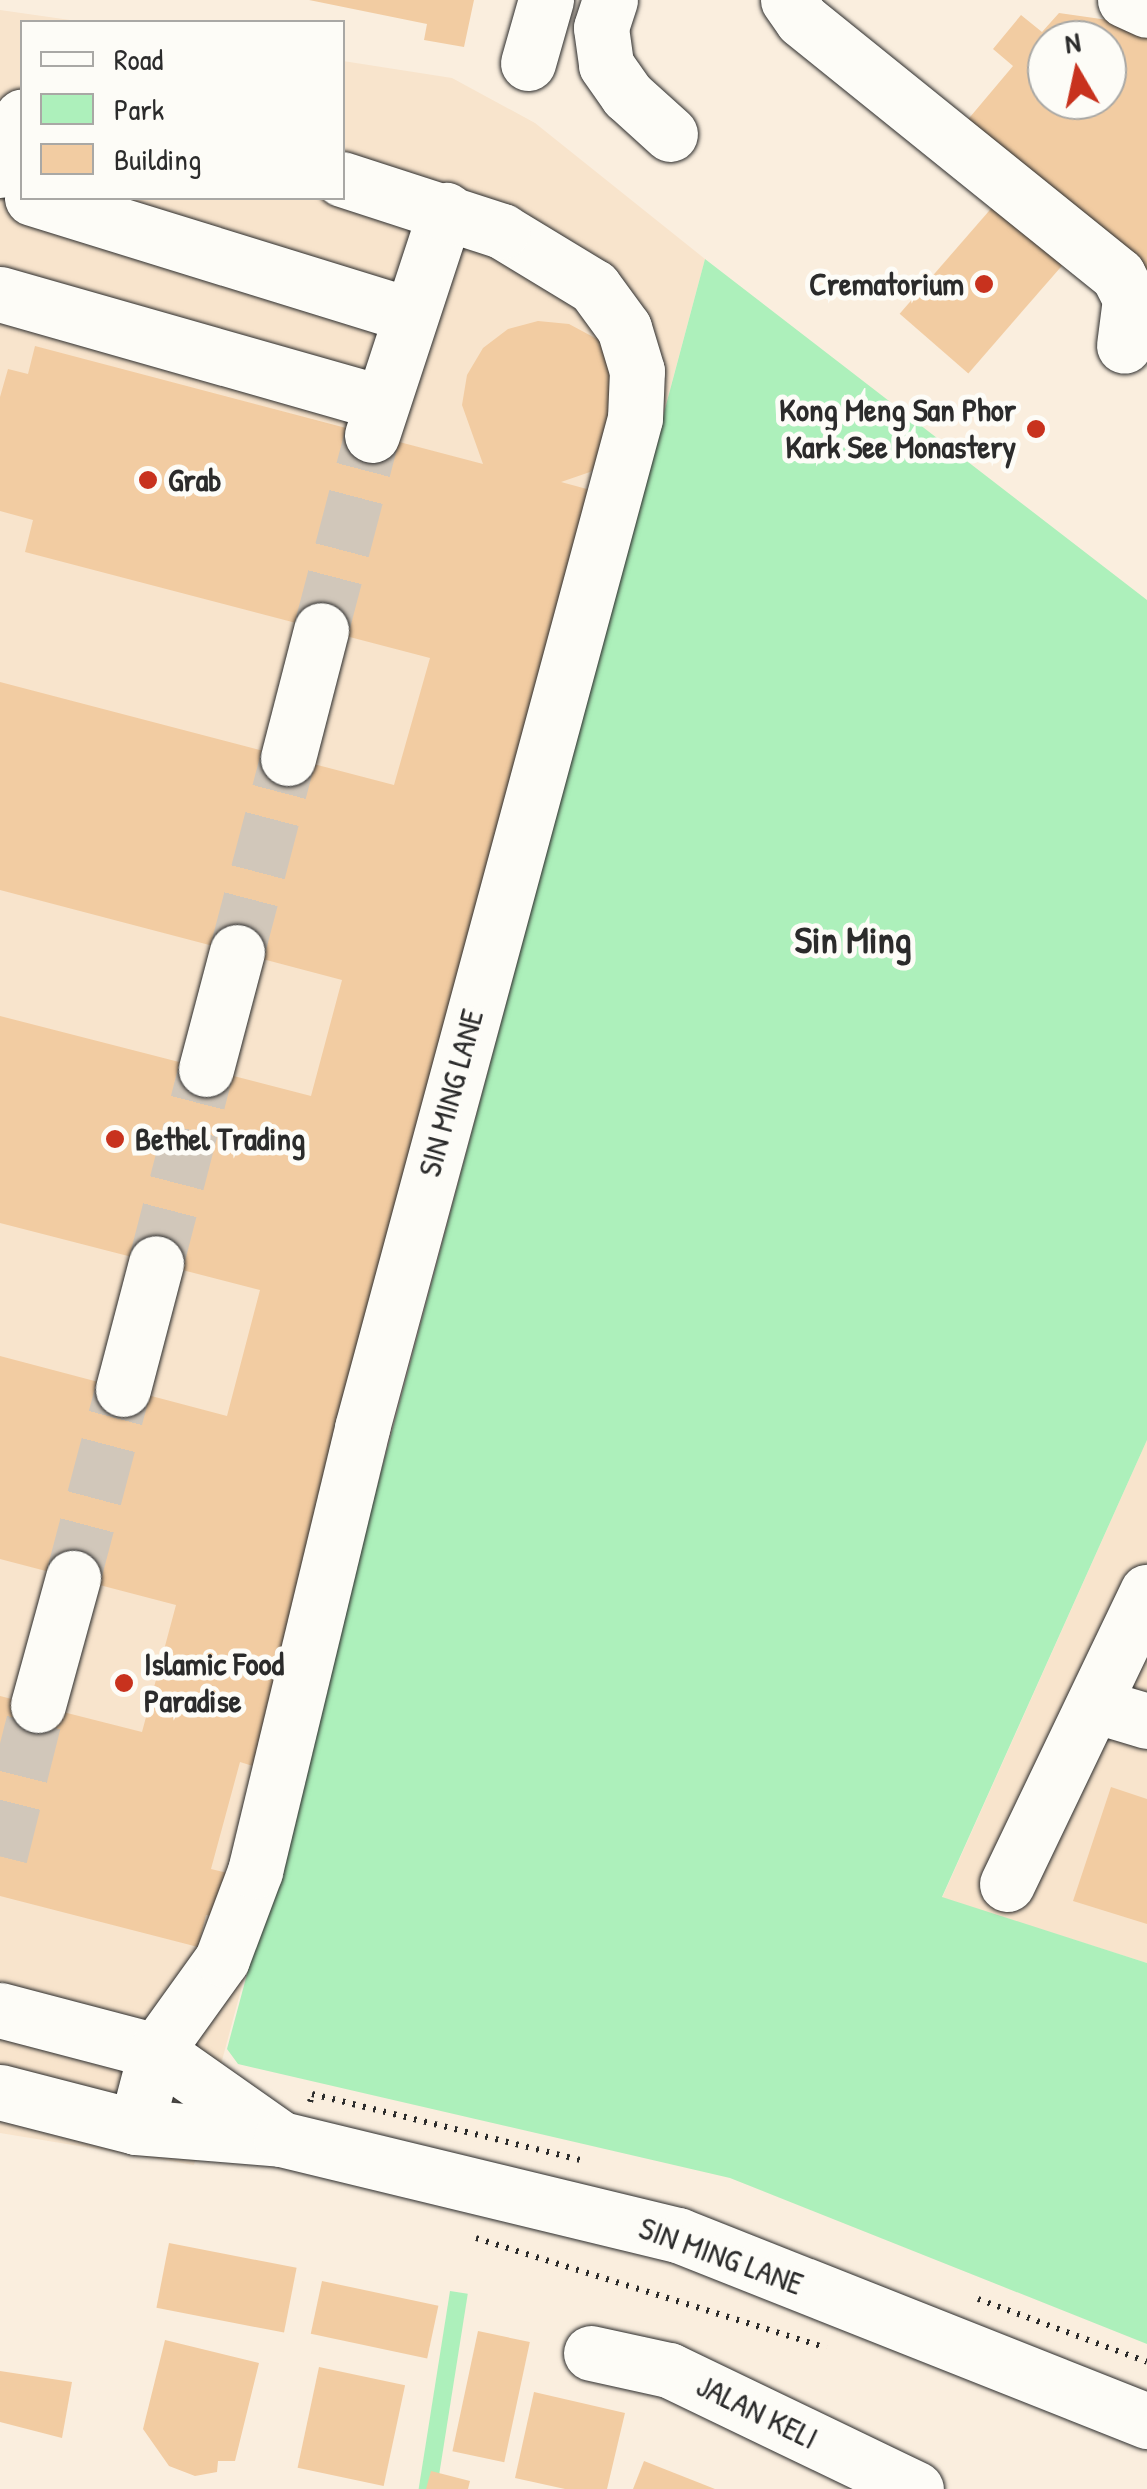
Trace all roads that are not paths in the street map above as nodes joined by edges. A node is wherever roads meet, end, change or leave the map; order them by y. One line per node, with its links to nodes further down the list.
1 (546, 0): 6 (street)
2 (610, 0): 8 (street)
3 (788, 0): 15 (street)
4 (1125, 0): 5 (street)
5 (1147, 10)
6 (528, 64)
7 (20, 119): 9 (street)
8 (670, 134)
9 (0, 170)
10 (345, 179): 12 (street, SIN MING LANE)
11 (38, 200): 14 (street)
12 (446, 210): 14 (street); 28 (street, SIN MING LANE)
13 (0, 294): 14 (street)
14 (410, 315)
15 (1124, 346)
16 (321, 630): 17 (street)
17 (288, 758)
18 (237, 952): 19 (street)
19 (206, 1069)
20 (156, 1263): 21 (street)
21 (123, 1389)
22 (73, 1578): 24 (street)
23 (1147, 1592): 25 (street)
24 (38, 1706)
25 (1122, 1714): 26 (street)
26 (1008, 1884)
27 (0, 2010): 28 (street, SIN MING LANE)
28 (156, 2051): 30 (street, SIN MING LANE); 31 (street, SIN MING LANE)
29 (0, 2092): 30 (street, SIN MING LANE)
30 (136, 2127): 31 (street, SIN MING LANE)
31 (280, 2138): 33 (street, SIN MING LANE)
32 (592, 2353): 34 (street, JALAN KELI)
33 (1147, 2421)
34 (916, 2489)

